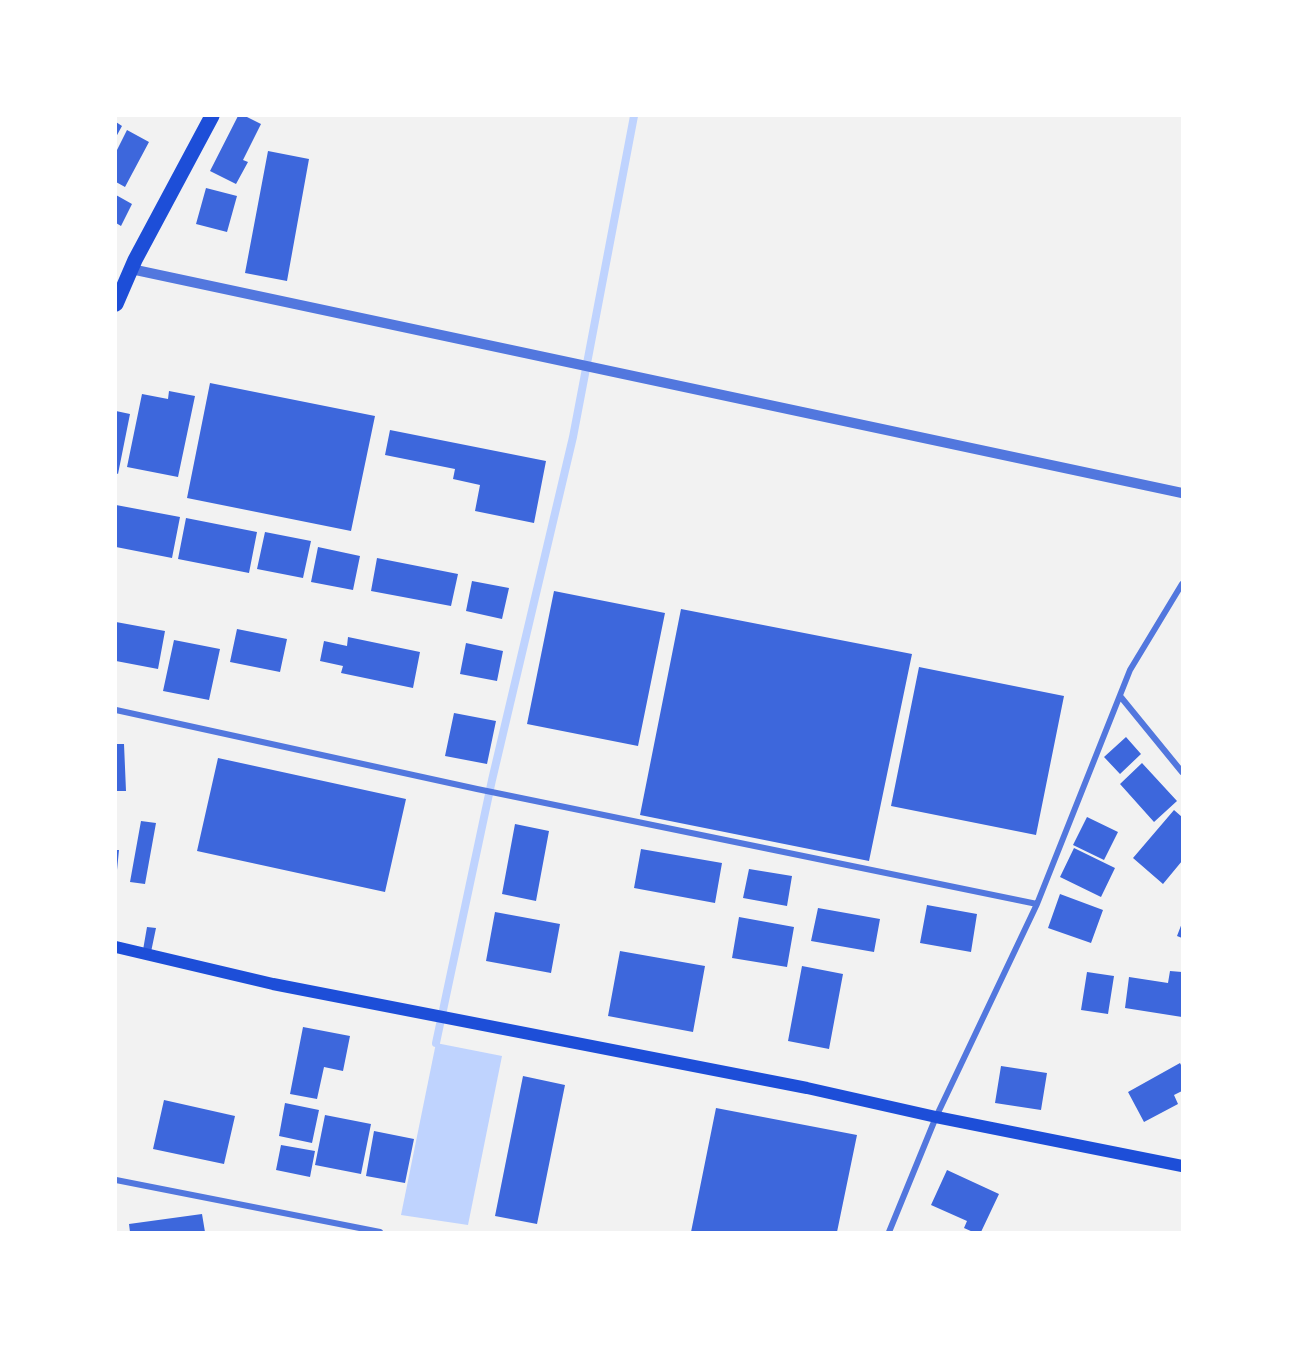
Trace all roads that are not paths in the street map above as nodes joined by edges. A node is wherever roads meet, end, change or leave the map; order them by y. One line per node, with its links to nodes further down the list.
1 (212, 116): 2 (main road)
2 (131, 269): 3 (main road); 4 (street)
3 (116, 304)
4 (1182, 493)
5 (1182, 584): 6 (street)
6 (1120, 696): 8 (street); 9 (street)
7 (116, 710): 9 (street)
8 (1182, 772)
9 (1037, 904): 11 (street)
10 (116, 946): 11 (main road)
11 (936, 1117): 12 (main road); 15 (street)
12 (1182, 1166)
13 (116, 1180): 14 (street)
14 (380, 1233)
15 (889, 1233)

